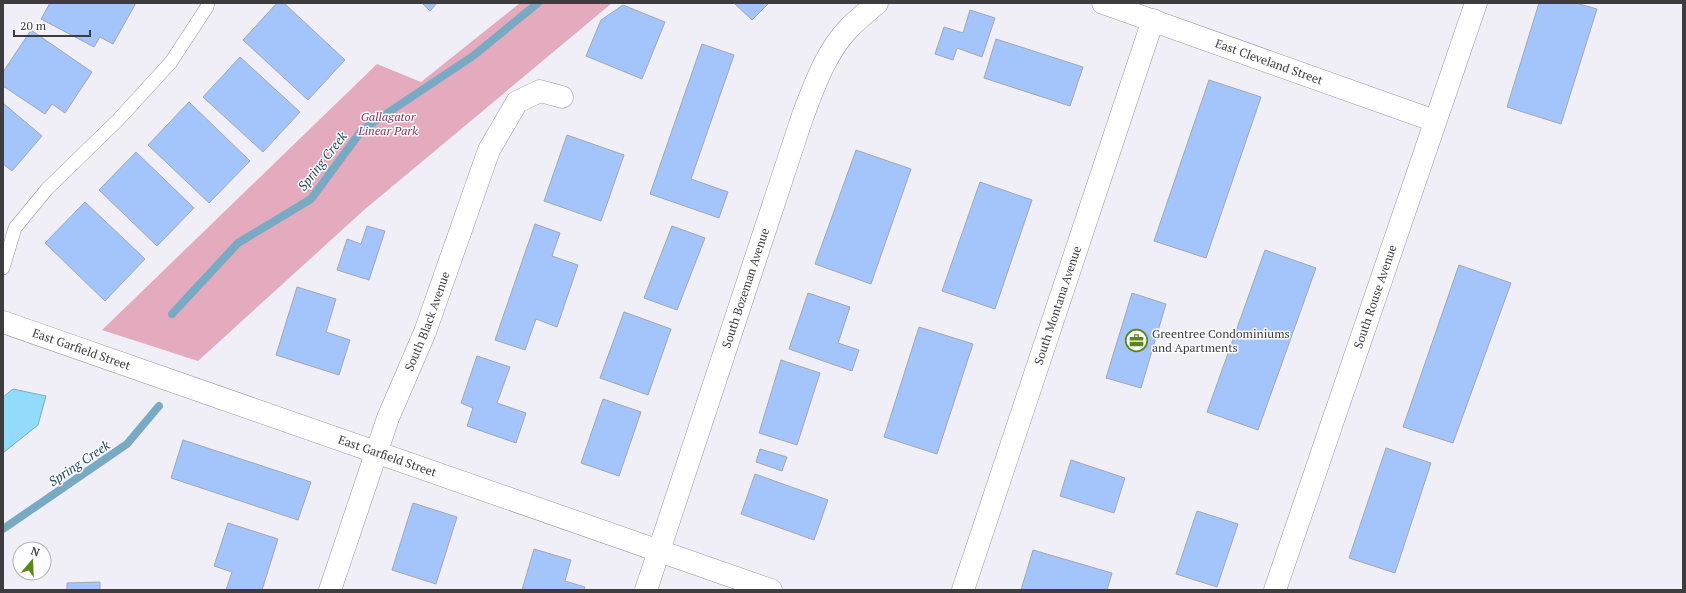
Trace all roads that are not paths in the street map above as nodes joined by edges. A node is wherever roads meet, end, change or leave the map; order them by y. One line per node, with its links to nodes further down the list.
1 (208, 3): 8 (lane)
2 (877, 3): 11 (street, South Bozeman Avenue)
3 (1103, 3): 5 (street, East Cleveland Street)
4 (1476, 3): 7 (street, South Rouse Avenue)
5 (1154, 20): 7 (street, East Cleveland Street); 15 (street, South Montana Avenue)
6 (562, 97): 10 (street, South Black Avenue)
7 (1435, 121): 16 (street, South Rouse Avenue)
8 (3, 268)
9 (3, 322): 10 (street, East Garfield Street)
10 (377, 452): 11 (street, East Garfield Street); 12 (street, South Black Avenue)
11 (660, 551): 13 (street, South Bozeman Avenue); 14 (street, East Garfield Street)
12 (330, 590)
13 (646, 590)
14 (771, 590)
15 (963, 590)
16 (1275, 590)

